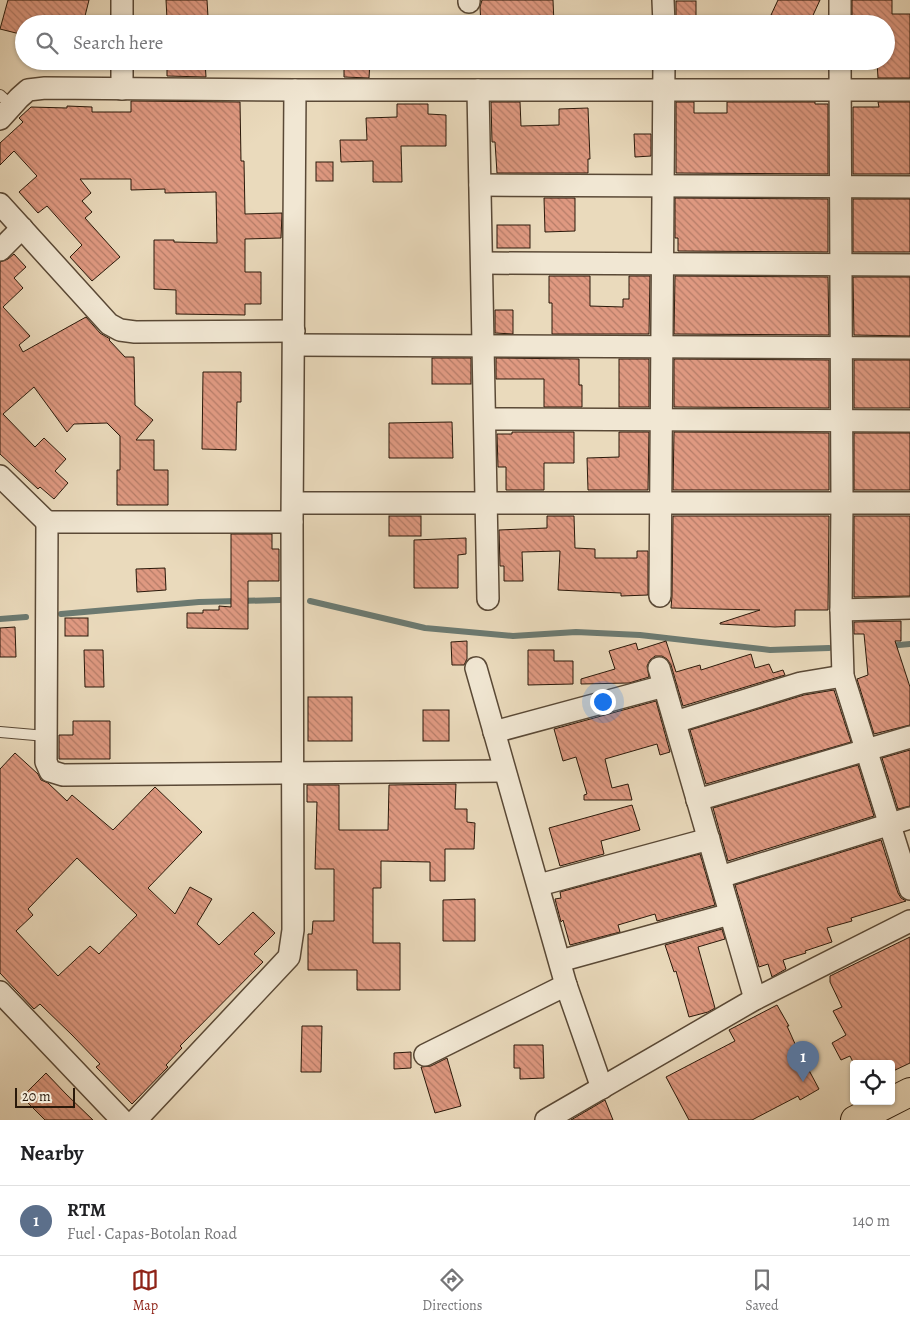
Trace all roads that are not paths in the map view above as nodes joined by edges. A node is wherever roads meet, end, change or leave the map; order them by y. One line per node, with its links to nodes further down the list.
1 (122, 0): 4 (street)
2 (663, 0): 5 (street)
3 (840, 0): 6 (street)
4 (122, 15)
5 (664, 15)
6 (840, 15)
7 (122, 70): 10 (street)
8 (664, 70): 13 (street)
9 (840, 70): 14 (street)
10 (122, 89): 11 (street); 16 (street)
11 (295, 90): 12 (street); 28 (street)
12 (478, 90): 13 (street); 17 (street)
13 (665, 90): 14 (street); 18 (street)
14 (840, 90): 15 (street); 19 (street)
15 (910, 90)
16 (4, 106)
17 (480, 185): 18 (street); 24 (street)
18 (664, 186): 19 (street); 25 (street)
19 (841, 186): 20 (street); 26 (street)
20 (910, 187)
21 (0, 204): 22 (street)
22 (22, 228): 23 (street); 28 (street)
23 (0, 250)
24 (482, 263): 25 (street); 29 (street)
25 (663, 264): 26 (street); 30 (street)
26 (841, 264): 27 (street); 31 (street)
27 (910, 265)
28 (294, 338): 29 (street); 42 (street)
29 (483, 345): 30 (street); 33 (street)
30 (662, 346): 31 (street); 34 (street)
31 (841, 347): 32 (street); 35 (street)
32 (910, 348)
33 (485, 419): 34 (street); 38 (street)
34 (662, 420): 35 (street); 39 (street)
35 (842, 420): 36 (street); 40 (street)
36 (910, 420)
37 (0, 476): 43 (street)
38 (486, 503): 39 (street); 42 (street); 45 (street)
39 (661, 503): 40 (street); 44 (street)
40 (842, 503): 41 (street); 47 (street)
41 (910, 503)
42 (293, 512): 43 (street); 57 (street)
43 (47, 522): 53 (street)
44 (660, 596)
45 (488, 599)
46 (910, 608): 47 (street)
47 (841, 610): 49 (street)
48 (476, 668): 52 (street)
49 (843, 676): 50 (street); 55 (street)
50 (674, 722): 52 (street); 58 (street)
51 (0, 732): 53 (lane)
52 (494, 732): 56 (street)
53 (46, 736): 57 (street)
54 (910, 737): 55 (street)
55 (867, 751): 58 (street); 59 (street)
56 (504, 770): 57 (street); 62 (street)
57 (292, 772): 74 (street)
58 (697, 800): 60 (street)
59 (900, 821): 61 (street); 63 (street)
60 (709, 839): 61 (street); 62 (street)
61 (720, 877): 64 (street)
62 (539, 885): 66 (street)
63 (910, 888)
64 (730, 914): 66 (street); 69 (street)
65 (910, 921): 69 (street)
66 (560, 961): 67 (street)
67 (566, 985): 70 (street); 71 (street)
68 (0, 992): 73 (street)
69 (755, 1000): 71 (street)
70 (424, 1055)
71 (602, 1088): 75 (street)
72 (910, 1092): 76 (main road)
73 (122, 1120)
74 (136, 1120)
75 (546, 1120)
76 (855, 1120)

